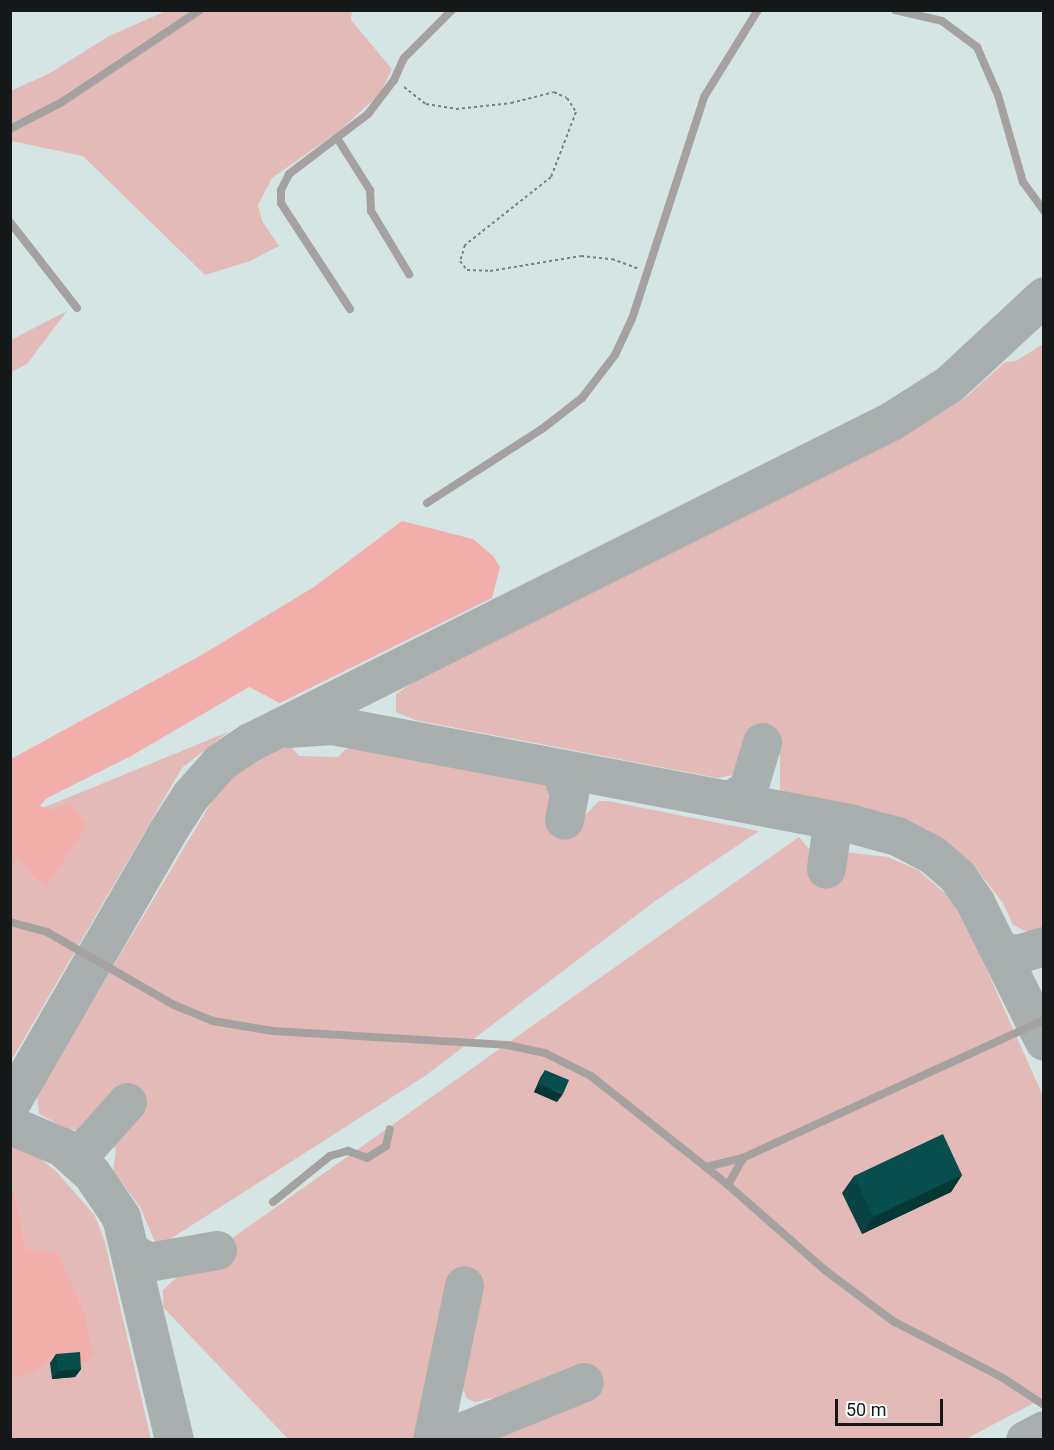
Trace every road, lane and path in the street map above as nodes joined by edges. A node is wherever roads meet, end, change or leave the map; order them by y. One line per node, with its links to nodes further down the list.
1 (200, 10): 6 (lane)
2 (452, 10): 5 (lane)
3 (758, 10): 14 (lane)
4 (895, 10): 8 (lane)
5 (394, 80): 7 (lane); 10 (path)
6 (10, 129)
7 (337, 138): 11 (lane); 13 (lane)
8 (1044, 211)
9 (10, 222): 12 (lane)
10 (642, 269)
11 (409, 274)
12 (77, 308)
13 (350, 309)
14 (427, 503)
15 (10, 922): 19 (lane)
16 (1044, 1020): 18 (lane)
17 (390, 1129): 21 (lane)
18 (743, 1158): 19 (lane); 20 (lane)
19 (706, 1167): 20 (lane)
20 (728, 1185): 22 (lane)
21 (273, 1202)
22 (1044, 1406)

